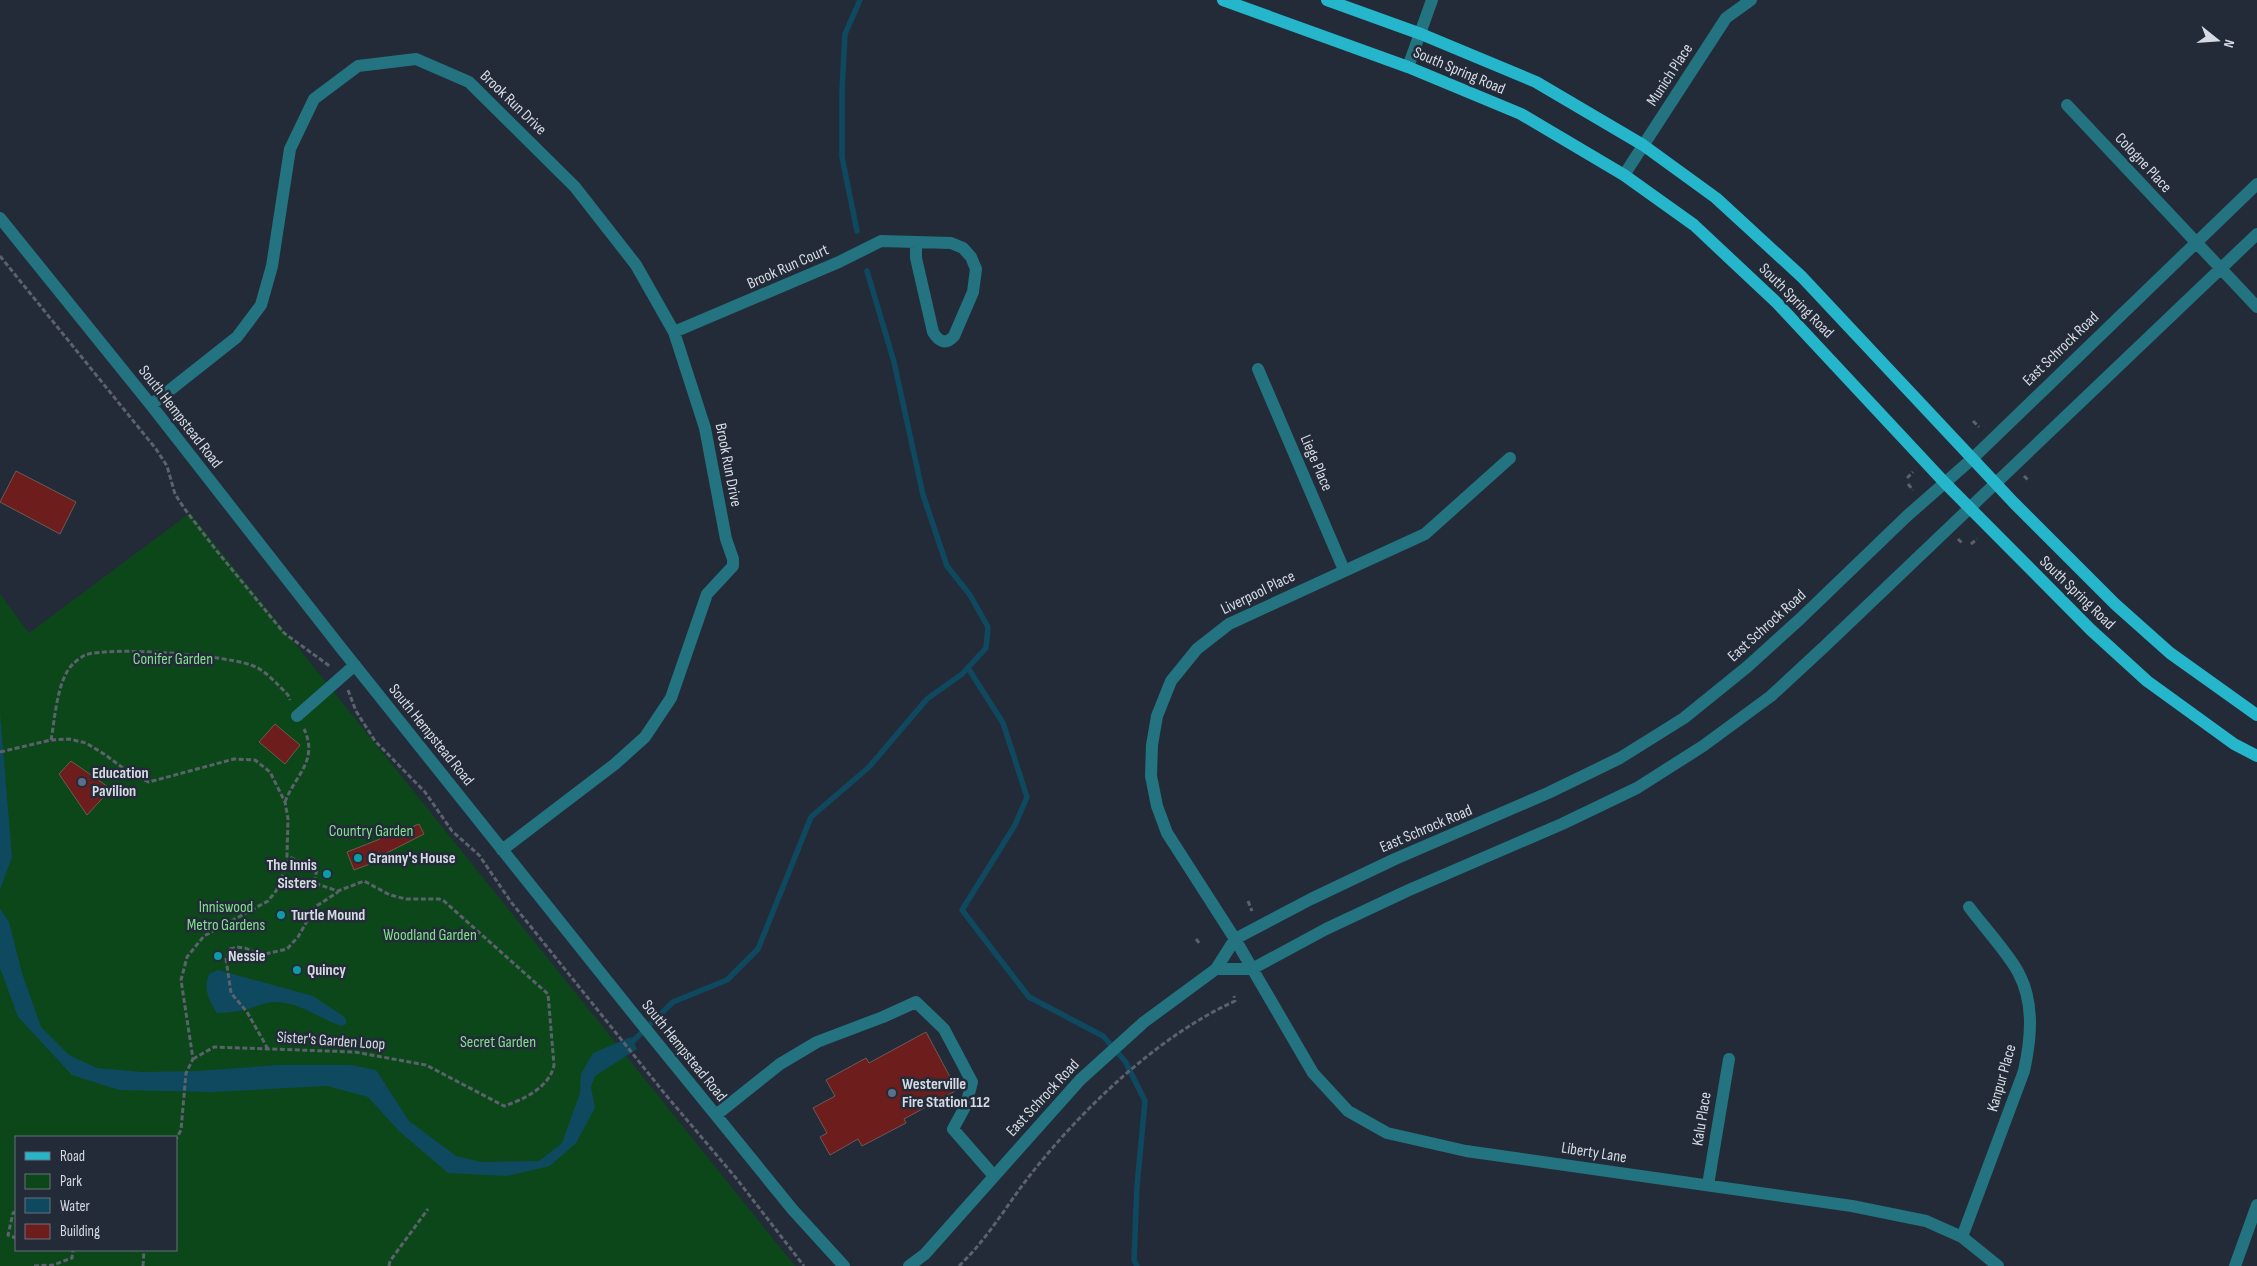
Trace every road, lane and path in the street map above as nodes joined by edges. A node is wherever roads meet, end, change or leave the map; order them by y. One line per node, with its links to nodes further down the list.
1 (1223, 0): 6 (main road, South Spring Road)
2 (1327, 0): 5 (main road, South Spring Road)
3 (1432, 0): 5 (street)
4 (1751, 0): 8 (street, Munich Place)
5 (1421, 34): 6 (street); 8 (main road, South Spring Road)
6 (1408, 67): 9 (main road, South Spring Road)
7 (2067, 105): 14 (street, Cologne Place)
8 (1643, 145): 9 (street, Munich Place); 24 (main road, South Spring Road)
9 (1624, 175): 27 (main road, South Spring Road)
10 (2257, 184): 14 (street, East Schrock Road)
11 (0, 218): 20 (street, South Hempstead Road)
12 (2257, 234): 16 (street)
13 (916, 242): 13 (street, Brook Run Court); 18 (street, Brook Run Court)
14 (2196, 242): 16 (street, Cologne Place); 24 (street, East Schrock Road)
15 (0, 256): 36 (path)
16 (2220, 270): 17 (street, Cologne Place); 29 (street)
17 (2257, 307)
18 (674, 332): 20 (street, Brook Run Drive); 43 (street, Brook Run Drive)
19 (1258, 369): 34 (street, Liege Place)
20 (150, 405): 35 (street, South Hempstead Road)
21 (1973, 421): 22 (path)
22 (1979, 427)
23 (1510, 458): 34 (street, Liverpool Place)
24 (1972, 459): 27 (street, East Schrock Road); 29 (main road, South Spring Road)
25 (1914, 472): 26 (path)
26 (1907, 478)
27 (1945, 483): 31 (main road, South Spring Road); 50 (street, East Schrock Road)
28 (1908, 484): 30 (path)
29 (1996, 484): 31 (street); 37 (main road, South Spring Road)
30 (1913, 490)
31 (1970, 509): 41 (main road, South Spring Road); 53 (street)
32 (1977, 538): 33 (path)
33 (1971, 544)
34 (1344, 570): 50 (street, Liverpool Place)
35 (354, 665): 36 (street); 43 (street, South Hempstead Road)
36 (340, 676): 38 (street); 72 (path)
37 (2257, 715)
38 (297, 716): 39 (path); 42 (path)
39 (51, 740): 40 (path); 42 (path)
40 (1, 752)
41 (2257, 756)
42 (285, 802): 44 (path)
43 (502, 850): 58 (street, South Hempstead Road)
44 (287, 856): 45 (path); 56 (path)
45 (338, 892): 55 (path); 55 (path, Sister's Garden Loop)
46 (1248, 901): 48 (path)
47 (1969, 908): 65 (street, Kanpur Place)
48 (1252, 911)
49 (1196, 939): 51 (path)
50 (1235, 939): 52 (street, East Schrock Road); 53 (street, Liverpool Place)
51 (1200, 944)
52 (1216, 969): 53 (street); 60 (street, East Schrock Road)
53 (1252, 969): 61 (street, Liberty Lane)
54 (1234, 996): 75 (path)
55 (268, 1049): 56 (path, Sister's Garden Loop)
56 (193, 1059): 59 (path)
57 (1729, 1059): 61 (street, Kalu Place)
58 (716, 1115): 60 (street); 73 (street, South Hempstead Road)
59 (178, 1136)
60 (994, 1176): 74 (street, East Schrock Road)
61 (1708, 1185): 65 (street, Liberty Lane)
62 (2257, 1206): 77 (street)
63 (428, 1209): 71 (path)
64 (15, 1212): 66 (path)
65 (1962, 1237): 76 (street, Liberty Lane)
66 (15, 1238)
67 (73, 1251): 69 (path)
68 (144, 1251): 70 (path)
69 (34, 1266)
70 (143, 1266)
71 (389, 1266)
72 (804, 1266)
73 (844, 1266)
74 (910, 1266)
75 (959, 1266)
76 (1998, 1266)
77 (2235, 1266)

